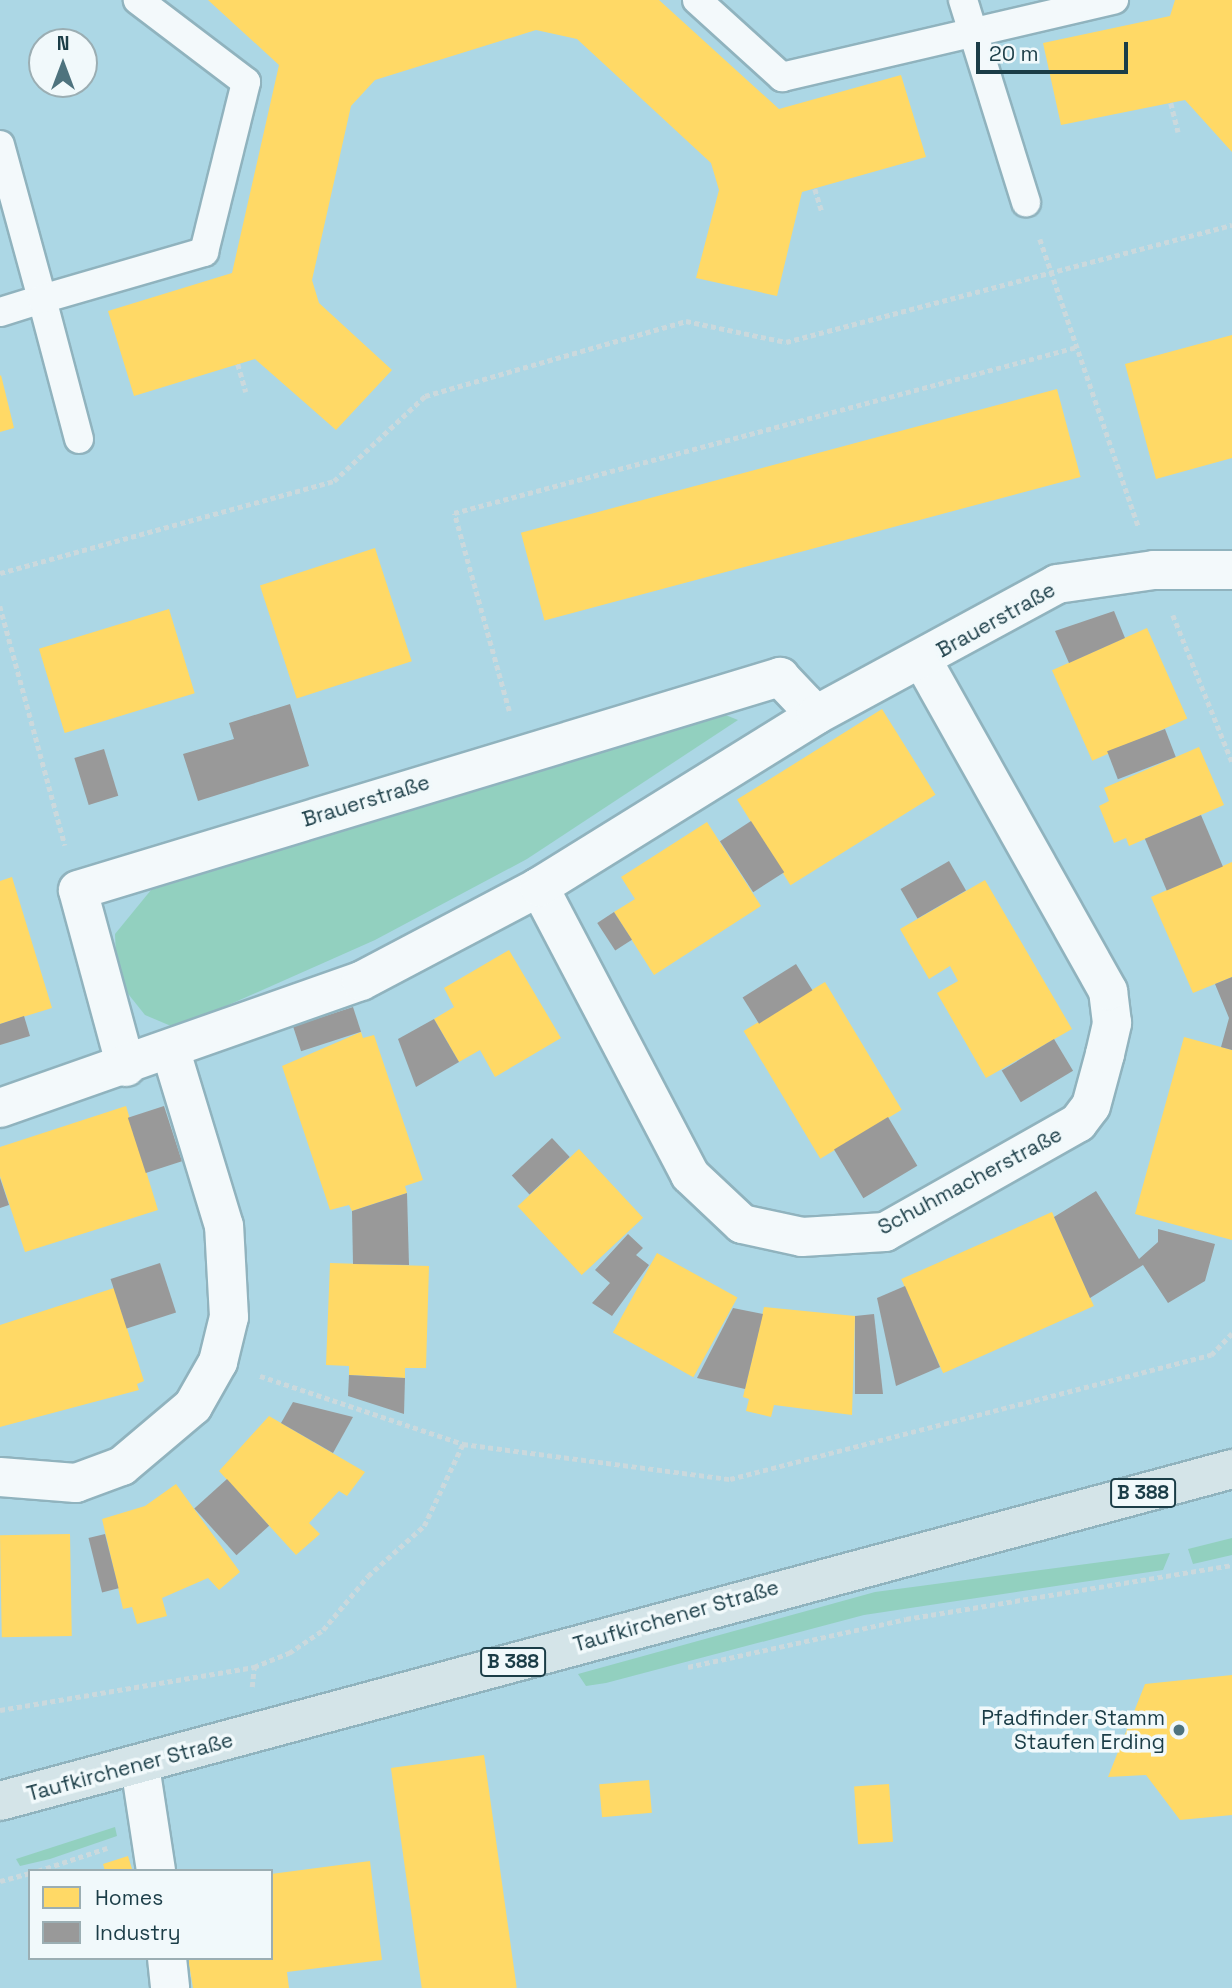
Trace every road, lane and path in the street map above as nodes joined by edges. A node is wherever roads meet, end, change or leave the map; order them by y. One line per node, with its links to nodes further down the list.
1 (138, 0): 14 (lane)
2 (697, 0): 5 (lane)
3 (963, 0): 5 (lane)
4 (1114, 0): 5 (lane)
5 (971, 31): 10 (lane)
6 (1171, 103): 7 (path)
7 (1178, 132)
8 (0, 145): 14 (lane)
9 (815, 189): 11 (path)
10 (1026, 202): 13 (path)
11 (822, 212)
12 (1232, 225): 13 (path)
13 (1052, 274): 16 (path); 22 (path)
14 (42, 299): 15 (lane); 19 (lane)
15 (0, 312)
16 (1077, 347): 20 (path); 27 (path)
17 (238, 364): 18 (path)
18 (246, 392)
19 (79, 439)
20 (1154, 570): 21 (street, Brauerstraße); 25 (street, Brauerstraße); 28 (path)
21 (1232, 570)
22 (0, 573)
23 (0, 606): 24 (path)
24 (3, 629): 30 (path)
25 (922, 660): 26 (street, Brauerstraße); 29 (street, Schuhmacherstraße)
26 (816, 715): 27 (street, Brauerstraße); 29 (street, Brauerstraße)
27 (520, 752): 30 (street, Brauerstraße)
28 (1232, 762)
29 (539, 887): 31 (street, Brauerstraße)
30 (78, 890): 32 (street)
31 (171, 1052): 32 (street, Brauerstraße); 35 (street)
32 (126, 1067): 33 (street, Brauerstraße)
33 (0, 1108)
34 (1232, 1333): 36 (path)
35 (218, 1362): 36 (path); 38 (street)
36 (463, 1444): 41 (path)
37 (1232, 1469): 42 (main road, Taufkirchener Straße / B 388)
38 (0, 1477)
39 (1232, 1566): 40 (path)
40 (677, 1670)
41 (0, 1710)
42 (140, 1766): 43 (main road, Taufkirchener Straße / B 388); 44 (street)
43 (0, 1801)
44 (150, 1823): 45 (path); 46 (street)
45 (44, 1869)
46 (156, 1869)
47 (28, 1874): 48 (path)
48 (0, 1881)
49 (167, 1960): 50 (street)
50 (170, 1988)

